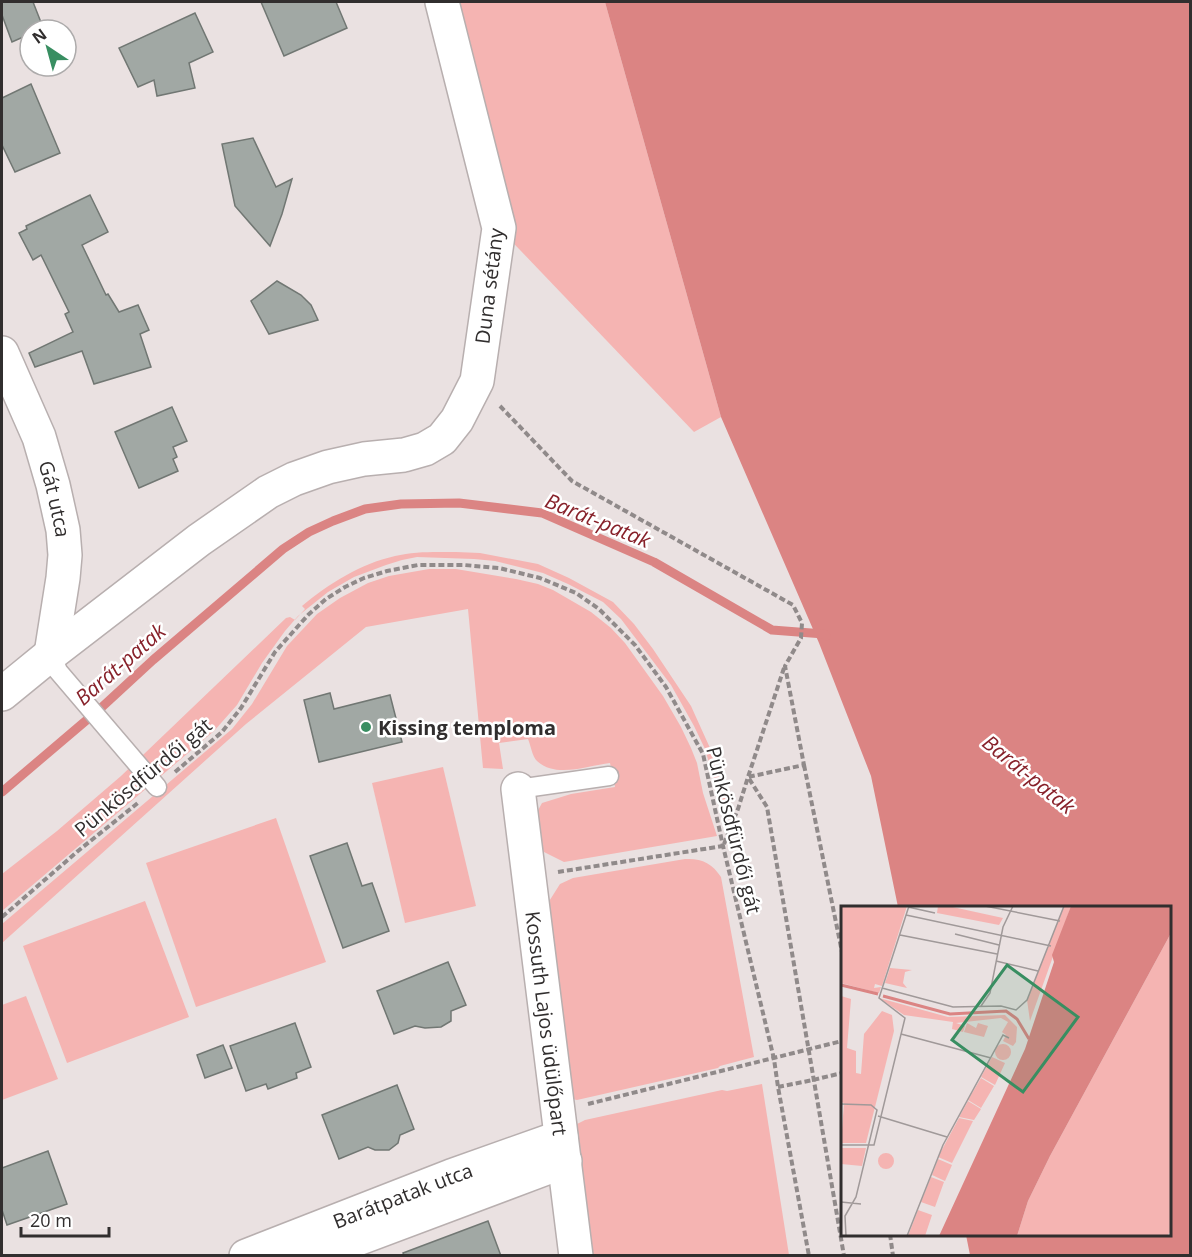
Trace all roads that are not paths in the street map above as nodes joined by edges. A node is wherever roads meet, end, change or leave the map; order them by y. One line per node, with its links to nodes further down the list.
1 (442, 2): 3 (street, Duna sétány)
2 (2, 353): 3 (street, Gát utca)
3 (51, 654): 4 (street); 6 (lane)
4 (2, 694)
5 (609, 776): 7 (lane)
6 (157, 787)
7 (518, 789): 8 (street, Kossuth Lajos üdülőpart)
8 (561, 1136): 9 (street, Barátpatak utca); 12 (street, Kossuth Lajos üdülőpart)
9 (368, 1222): 10 (street, Barátpatak utca); 11 (street, Barátpatak utca)
10 (246, 1256)
11 (312, 1256)
12 (576, 1256)

